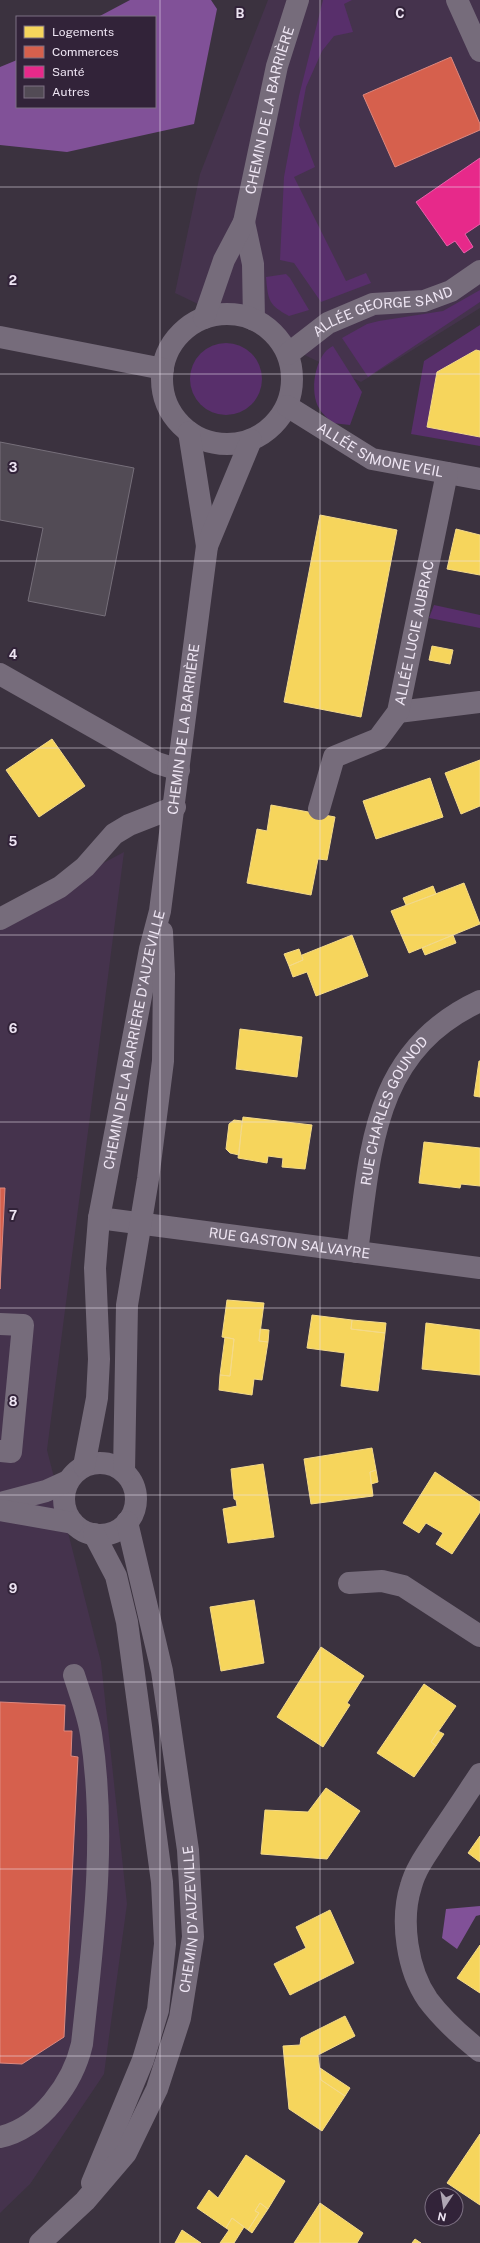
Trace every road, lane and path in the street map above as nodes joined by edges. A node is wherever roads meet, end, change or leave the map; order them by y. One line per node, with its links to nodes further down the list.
1 (298, 0): 4 (street, CHEMIN DE LA BARRIÈRE)
2 (457, 0): 3 (street)
3 (480, 51)
4 (244, 222): 6 (street, CHEMIN DE LA BARRIÈRE); 7 (street, CHEMIN DE LA BARRIÈRE)
5 (480, 271): 9 (street, ALLÉE GEORGE SAND)
6 (204, 318): 7 (street); 10 (street)
7 (254, 320): 9 (street)
8 (0, 337): 10 (street)
9 (288, 354): 11 (street)
10 (163, 369): 12 (street)
11 (287, 406): 13 (street); 14 (street, ALLÉE SIMONE VEIL)
12 (189, 432): 13 (street); 16 (street, CHEMIN DE LA BARRIÈRE)
13 (251, 440): 16 (street, CHEMIN DE LA BARRIÈRE)
14 (447, 473): 15 (street, ALLÉE SIMONE VEIL); 19 (street, ALLÉE LUCIE AUBRAC)
15 (480, 479)
16 (207, 546): 20 (street, CHEMIN DE LA BARRIÈRE)
17 (0, 674): 20 (street)
18 (480, 702): 19 (street, ALLÉE LUCIE AUBRAC)
19 (398, 712): 22 (street)
20 (179, 770): 21 (street, CHEMIN DE LA BARRIÈRE)
21 (175, 807): 23 (street, CHEMIN DE LA BARRIÈRE); 24 (street)
22 (319, 809)
23 (160, 911): 26 (street, CHEMIN DE LA BARRIÈRE D'AUZEVILLE); 27 (street, CHEMIN DE LA BARRIÈRE D'AUZEVILLE)
24 (0, 918)
25 (480, 1001): 28 (street, RUE CHARLES GOUNOD)
26 (99, 1218): 27 (street, RUE GASTON SALVAYRE); 32 (street, CHEMIN DE LA BARRIÈRE D'AUZEVILLE)
27 (139, 1224): 28 (street, RUE GASTON SALVAYRE); 33 (street, CHEMIN DE LA BARRIÈRE D'AUZEVILLE)
28 (357, 1252): 29 (street, RUE GASTON SALVAYRE)
29 (480, 1268)
30 (0, 1324): 31 (street)
31 (0, 1451)
32 (84, 1466): 33 (street); 34 (street)
33 (124, 1472): 37 (street)
34 (68, 1481): 35 (street); 38 (street)
35 (0, 1503)
36 (0, 1510): 38 (street)
37 (127, 1522): 39 (street); 46 (street, CHEMIN D'AUZEVILLE)
38 (73, 1523): 39 (street)
39 (94, 1534): 46 (street, CHEMIN D'AUZEVILLE)
40 (349, 1583): 41 (street)
41 (480, 1636)
42 (74, 1676): 45 (street)
43 (480, 1774): 44 (street)
44 (480, 2051)
45 (0, 2137)
46 (85, 2201): 47 (street, CHEMIN D'AUZEVILLE)
47 (40, 2243)

